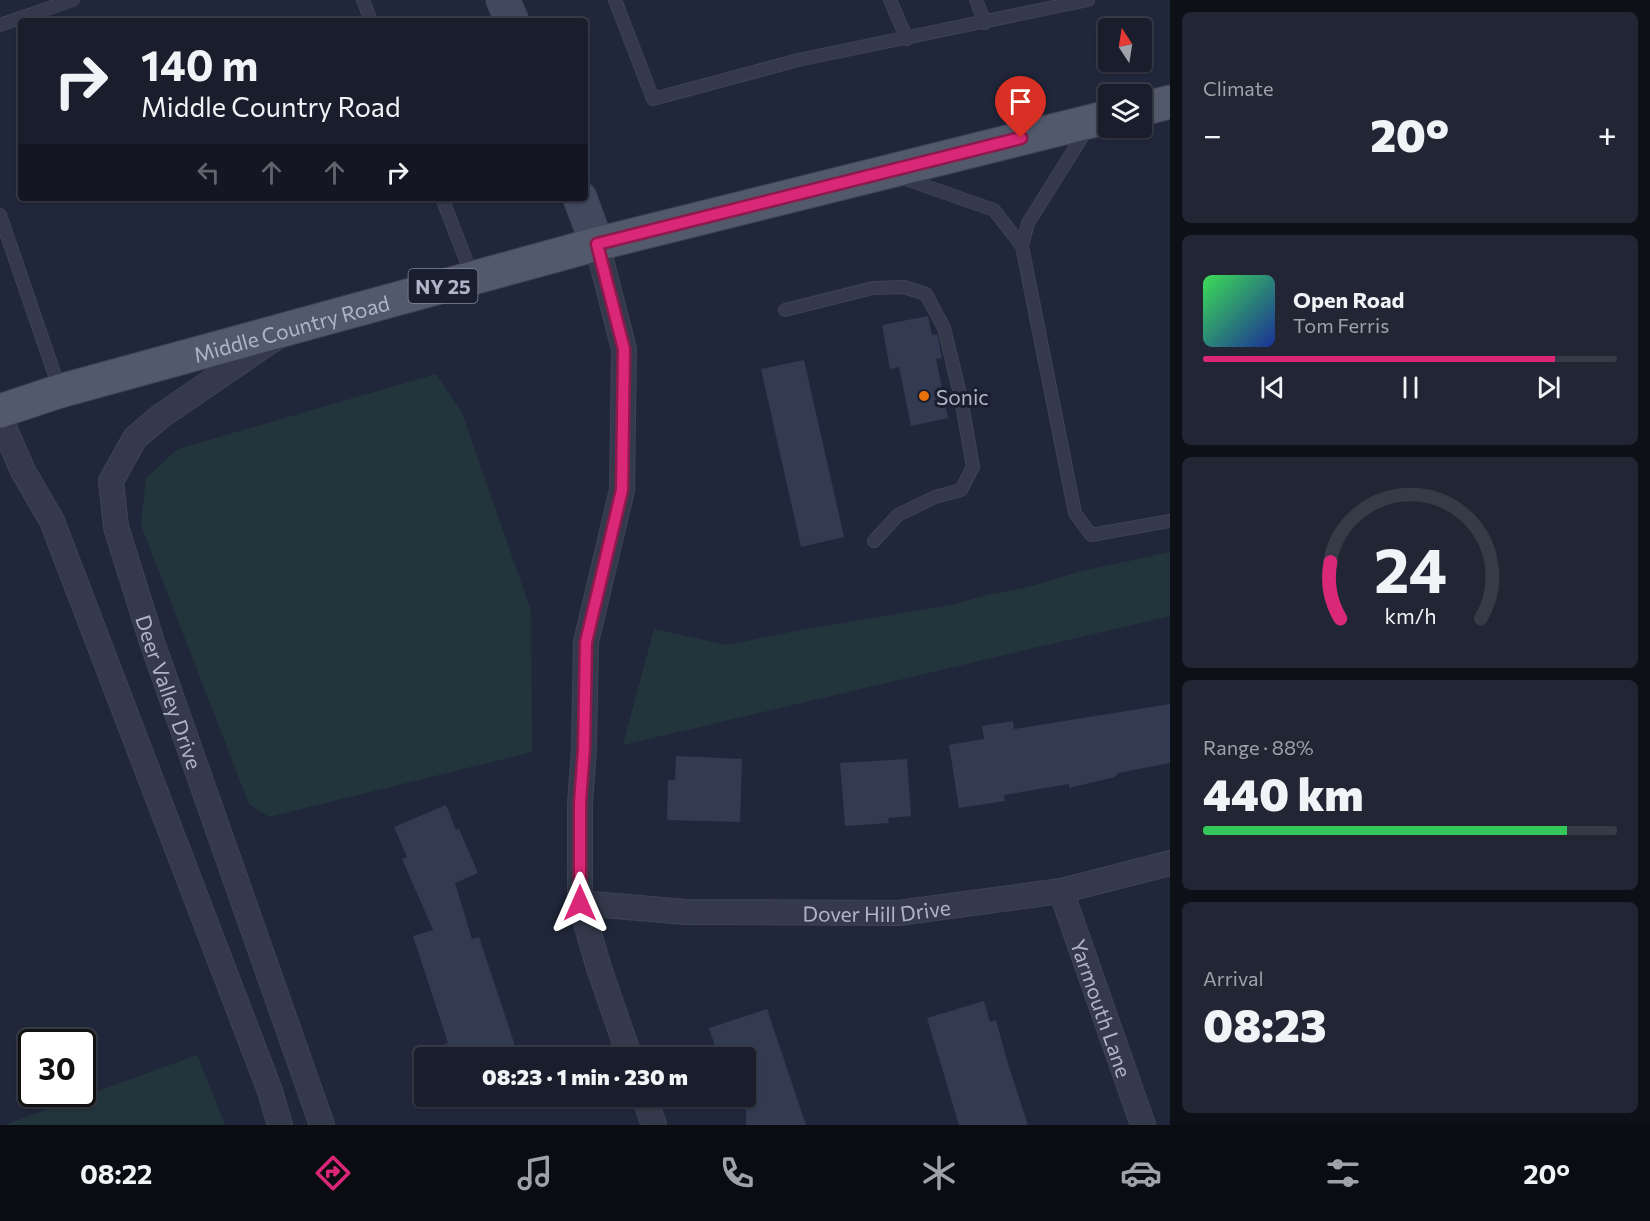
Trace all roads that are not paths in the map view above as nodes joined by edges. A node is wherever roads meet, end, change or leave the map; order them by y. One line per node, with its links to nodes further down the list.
1 (73, 0): 9 (lane)
2 (363, 0): 10 (lane)
3 (503, 0): 11 (street)
4 (615, 0): 15 (lane)
5 (890, 0): 15 (lane)
6 (976, 0): 13 (lane)
7 (1088, 0): 8 (lane)
8 (1065, 3): 13 (lane)
9 (20, 18)
10 (370, 18)
11 (511, 18)
12 (18, 19): 14 (lane)
13 (985, 23): 15 (lane)
14 (0, 25)
15 (907, 39)
16 (1170, 102): 17 (main road)
17 (1152, 106)
18 (1098, 119): 20 (main road, Middle Country Road / NY 25)
19 (1098, 122): 25 (lane)
20 (885, 172): 24 (main road, Middle Country Road / NY 25); 25 (lane)
21 (580, 201): 24 (street)
22 (444, 203): 26 (lane)
23 (0, 215): 29 (lane)
24 (597, 244): 26 (main road, Middle Country Road / NY 25); 36 (street)
25 (1022, 246): 32 (lane)
26 (473, 278): 28 (main road, Middle Country Road / NY 25)
27 (785, 310): 33 (lane)
28 (289, 328): 29 (main road, Middle Country Road / NY 25); 40 (street, Deer Valley Drive)
29 (60, 391): 30 (main road, Middle Country Road / NY 25)
30 (0, 411)
31 (0, 418): 39 (street)
32 (1170, 521)
33 (874, 541)
34 (1170, 863): 35 (street, Dover Hill Drive)
35 (1061, 891): 36 (street, Dover Hill Drive); 42 (street, Yarmouth Lane)
36 (580, 903): 37 (street)
37 (626, 1047)
38 (648, 1107): 41 (street)
39 (280, 1125)
40 (322, 1125)
41 (654, 1125)
42 (1143, 1125)

